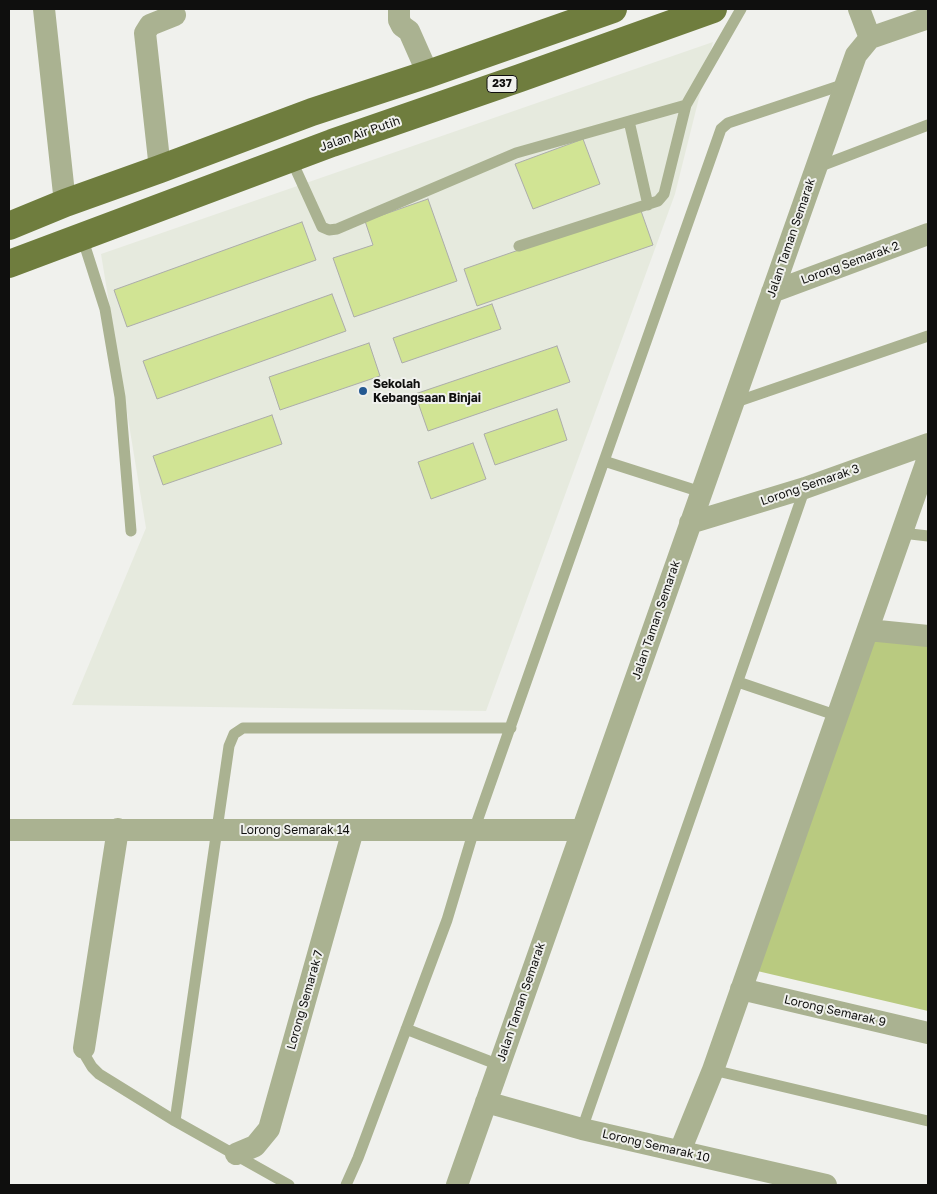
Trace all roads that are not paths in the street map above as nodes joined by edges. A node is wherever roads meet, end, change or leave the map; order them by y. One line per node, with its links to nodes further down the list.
1 (44, 9): 19 (street)
2 (399, 9): 11 (street)
3 (613, 9): 8 (main road)
4 (713, 9): 16 (main road, Jalan Air Putih / 237)
5 (741, 9): 13 (lane)
6 (858, 9): 10 (street)
7 (175, 15): 18 (street)
8 (573, 15): 11 (main road)
9 (928, 18): 10 (street)
10 (863, 47): 12 (street, Jalan Taman Semarak)
11 (428, 74): 18 (main road)
12 (846, 84): 17 (street, Jalan Taman Semarak); 31 (lane)
13 (686, 105): 14 (lane); 20 (lane)
14 (629, 121): 16 (lane); 20 (lane)
15 (928, 125): 17 (lane)
16 (292, 158): 23 (main road, Jalan Air Putih / 237)
17 (816, 167): 26 (street, Jalan Taman Semarak)
18 (160, 169): 19 (main road)
19 (65, 203): 21 (main road)
20 (648, 205): 24 (lane)
21 (9, 226)
22 (928, 234): 26 (street, Lorong Semarak 2)
23 (82, 237): 25 (main road, Jalan Air Putih / 237); 35 (lane)
24 (519, 246)
25 (9, 264)
26 (772, 292): 28 (street, Jalan Taman Semarak)
27 (928, 336): 28 (lane)
28 (733, 403): 33 (street, Jalan Taman Semarak)
29 (928, 444): 32 (street, Lorong Semarak 3)
30 (928, 458): 36 (street)
31 (604, 461): 33 (lane); 42 (lane)
32 (805, 488): 34 (street, Lorong Semarak 3); 40 (lane)
33 (701, 492): 34 (street, Jalan Taman Semarak)
34 (690, 523): 48 (street, Jalan Taman Semarak)
35 (131, 531)
36 (902, 533): 37 (lane); 38 (street)
37 (928, 536)
38 (868, 630): 39 (street); 41 (street)
39 (928, 636)
40 (738, 682): 41 (lane); 58 (lane)
41 (838, 716): 49 (street)
42 (511, 728): 43 (lane); 47 (lane)
43 (218, 829): 45 (street, Lorong Semarak 14); 46 (street, Lorong Semarak 14); 56 (lane)
44 (9, 830): 45 (street, Lorong Semarak 14)
45 (118, 830): 52 (street)
46 (353, 830): 47 (street, Lorong Semarak 14); 60 (street, Lorong Semarak 7)
47 (474, 830): 48 (street, Lorong Semarak 14); 50 (lane)
48 (582, 830): 53 (street, Jalan Taman Semarak)
49 (741, 989): 51 (street, Lorong Semarak 9); 54 (street)
50 (406, 1029): 53 (lane); 62 (lane)
51 (928, 1033)
52 (84, 1048): 56 (lane)
53 (499, 1065): 55 (street, Jalan Taman Semarak)
54 (712, 1070): 57 (lane); 59 (street)
55 (486, 1102): 58 (street, Lorong Semarak 10); 63 (street, Jalan Taman Semarak)
56 (175, 1121): 60 (lane)
57 (928, 1121)
58 (582, 1129): 59 (street, Lorong Semarak 10)
59 (680, 1151): 64 (street, Lorong Semarak 10)
60 (236, 1154): 61 (lane)
61 (289, 1185)
62 (346, 1185)
63 (457, 1185)
64 (826, 1185)

